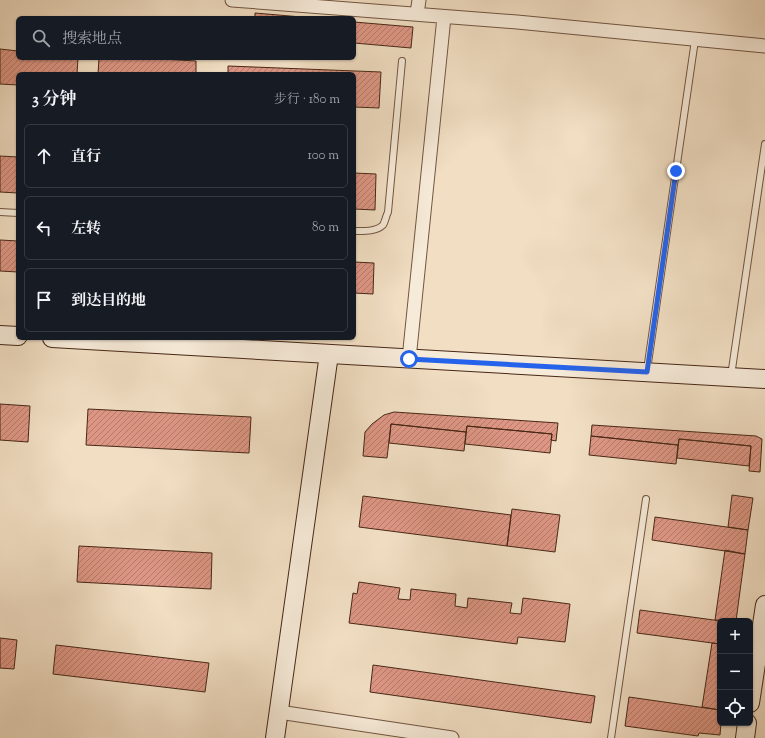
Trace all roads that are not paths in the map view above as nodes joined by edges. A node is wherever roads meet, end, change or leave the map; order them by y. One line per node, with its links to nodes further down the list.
1 (237, 0): 3 (street)
2 (419, 0): 4 (street)
3 (332, 4): 4 (street)
4 (417, 14): 5 (street)
5 (444, 16): 6 (street); 17 (street)
6 (695, 40): 7 (street); 18 (lane)
7 (765, 46)
8 (402, 61): 12 (lane)
9 (765, 144): 19 (lane)
10 (0, 212): 11 (lane)
11 (16, 213)
12 (356, 231)
13 (0, 335): 14 (street)
14 (16, 336)
15 (94, 340): 16 (street)
16 (329, 354): 17 (street); 24 (street)
17 (409, 359): 18 (street)
18 (647, 372): 19 (street)
19 (730, 377): 20 (street)
20 (765, 379)
21 (646, 499): 28 (lane)
22 (765, 605): 23 (street)
23 (752, 690)
24 (279, 712): 26 (street); 27 (street)
25 (747, 726): 29 (street)
26 (276, 738)
27 (452, 738)
28 (611, 738)
29 (745, 738)

